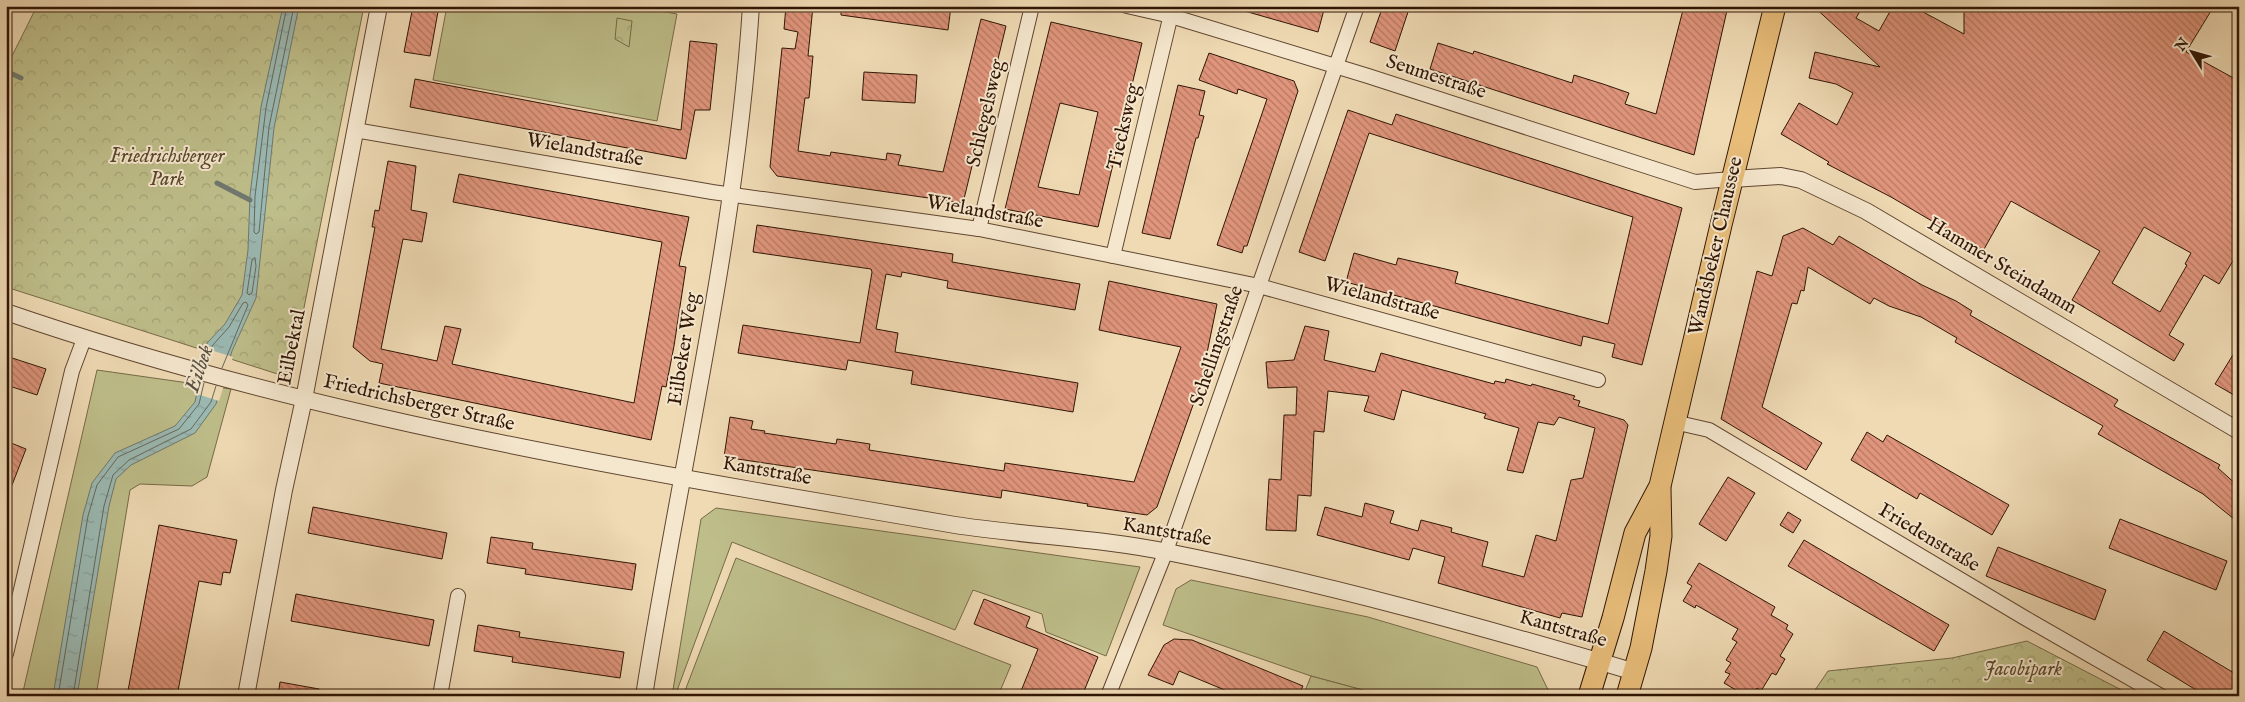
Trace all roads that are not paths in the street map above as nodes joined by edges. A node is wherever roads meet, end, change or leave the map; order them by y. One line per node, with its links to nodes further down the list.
1 (380, 6): 9 (street, Eilbektal)
2 (751, 6): 11 (street, Eilbeker Weg)
3 (1032, 6): 12 (street, Schlegelsweg)
4 (1127, 6): 7 (street, Seumestraße)
5 (1357, 6): 8 (street, Schellingstraße)
6 (1775, 6): 10 (main road, Wandsbeker Chaussee)
7 (1172, 11): 8 (street, Seumestraße); 13 (street, Tiecksweg)
8 (1336, 67): 10 (street, Seumestraße); 14 (street, Schellingstraße)
9 (355, 130): 11 (street, Wielandstraße); 18 (street, Eilbektal)
10 (1732, 179): 19 (main road, Wandsbeker Chaussee); 20 (street, Hammer Steindamm)
11 (731, 195): 12 (street, Wielandstraße); 21 (street, Eilbeker Weg)
12 (979, 229): 13 (street, Wielandstraße)
13 (1113, 256): 14 (street, Wielandstraße)
14 (1260, 286): 17 (street, Wielandstraße); 23 (street, Schellingstraße)
15 (6, 312): 16 (street, Friedrichsberger Straße)
16 (84, 339): 18 (street, Friedrichsberger Straße); 25 (street)
17 (1598, 380)
18 (304, 399): 21 (street, Friedrichsberger Straße); 28 (street, Eilbektal)
19 (1674, 422): 22 (main road, Wandsbeker Chaussee); 34 (street, Friedenstraße)
20 (2239, 431)
21 (683, 478): 23 (street, Kantstraße); 30 (street, Eilbeker Weg)
22 (1660, 486): 26 (main road, Wandsbeker Chaussee); 27 (main road, Wandsbeker Chaussee)
23 (1166, 551): 26 (street, Kantstraße); 31 (street, Schellingstraße)
24 (458, 596): 29 (street)
25 (6, 654)
26 (1601, 662): 27 (street, Kantstraße); 32 (main road, Wandsbeker Chaussee)
27 (1635, 672): 33 (main road, Wandsbeker Chaussee)
28 (246, 696)
29 (440, 696)
30 (644, 696)
31 (1108, 696)
32 (1589, 696)
33 (1627, 696)
34 (2161, 696)

